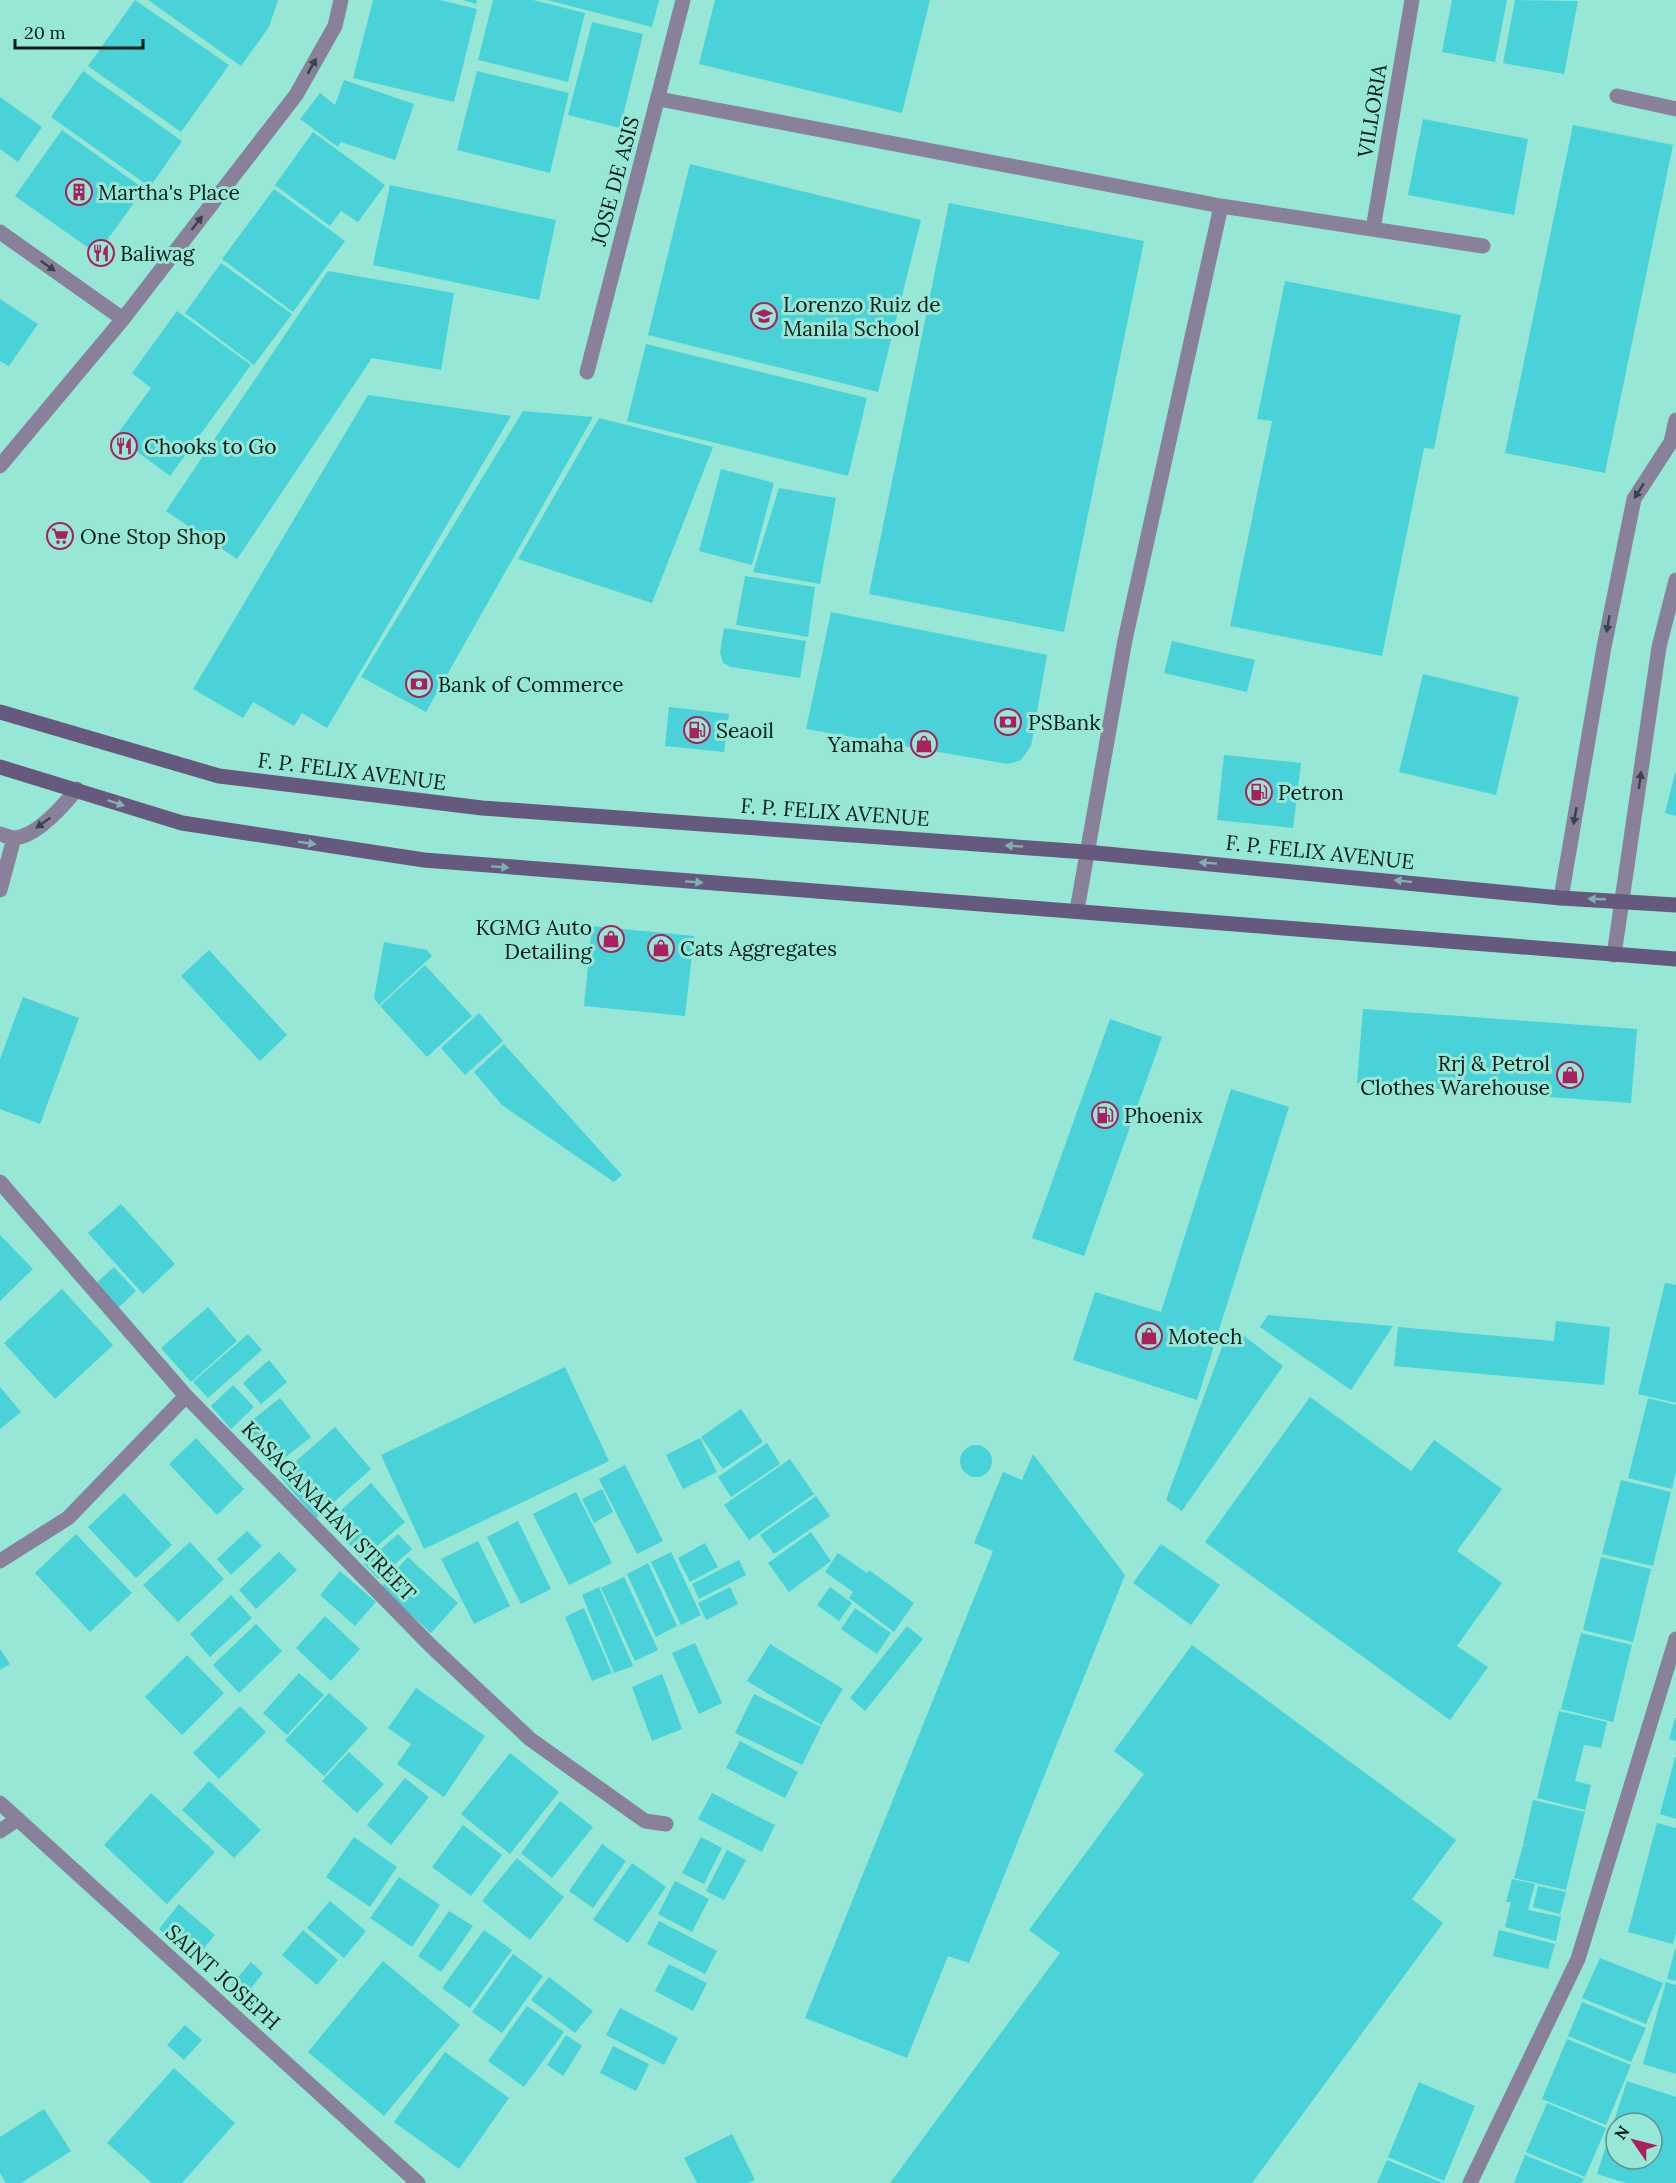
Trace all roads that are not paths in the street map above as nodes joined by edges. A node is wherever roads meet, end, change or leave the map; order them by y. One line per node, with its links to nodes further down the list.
1 (341, 0): 11 (street, one-way to 1)
2 (683, 0): 5 (street, JOSE DE ASIS)
3 (1412, 0): 8 (street, VILLORIA)
4 (1617, 96): 6 (street)
5 (659, 99): 7 (street); 12 (street, JOSE DE ASIS)
6 (1676, 109)
7 (1221, 206): 8 (street); 22 (street)
8 (1373, 229): 10 (street)
9 (0, 232): 11 (street, one-way to 11)
10 (1483, 246)
11 (123, 319): 16 (street)
12 (587, 372)
13 (1676, 420): 14 (street)
14 (1671, 442): 15 (street); 24 (street, one-way to 24)
15 (1676, 458)
16 (2, 461)
17 (1676, 580): 25 (street, one-way to 17)
18 (0, 712): 22 (main road, F. P. FELIX AVENUE, one-way to 18)
19 (0, 767): 20 (main road)
20 (77, 789): 21 (street, one-way to 21); 27 (main road, one-way to 27)
21 (7, 836): 23 (street)
22 (1086, 852): 24 (main road, F. P. FELIX AVENUE, one-way to 22); 27 (street)
23 (0, 890)
24 (1561, 898): 25 (main road, F. P. FELIX AVENUE, one-way to 24)
25 (1623, 900): 26 (main road, F. P. FELIX AVENUE); 28 (street)
26 (1676, 905)
27 (1077, 910): 28 (main road)
28 (1614, 955): 29 (main road)
29 (1676, 959)
30 (0, 1182): 31 (street, KASAGANAHAN STREET)
31 (186, 1396): 32 (street); 36 (street, KASAGANAHAN STREET)
32 (0, 1562)
33 (1676, 1640): 39 (street)
34 (0, 1803): 35 (street, SAINT JOSEPH)
35 (18, 1819): 37 (street); 38 (street, SAINT JOSEPH)
36 (666, 1824)
37 (0, 1831)
38 (418, 2183)
39 (1470, 2183)

